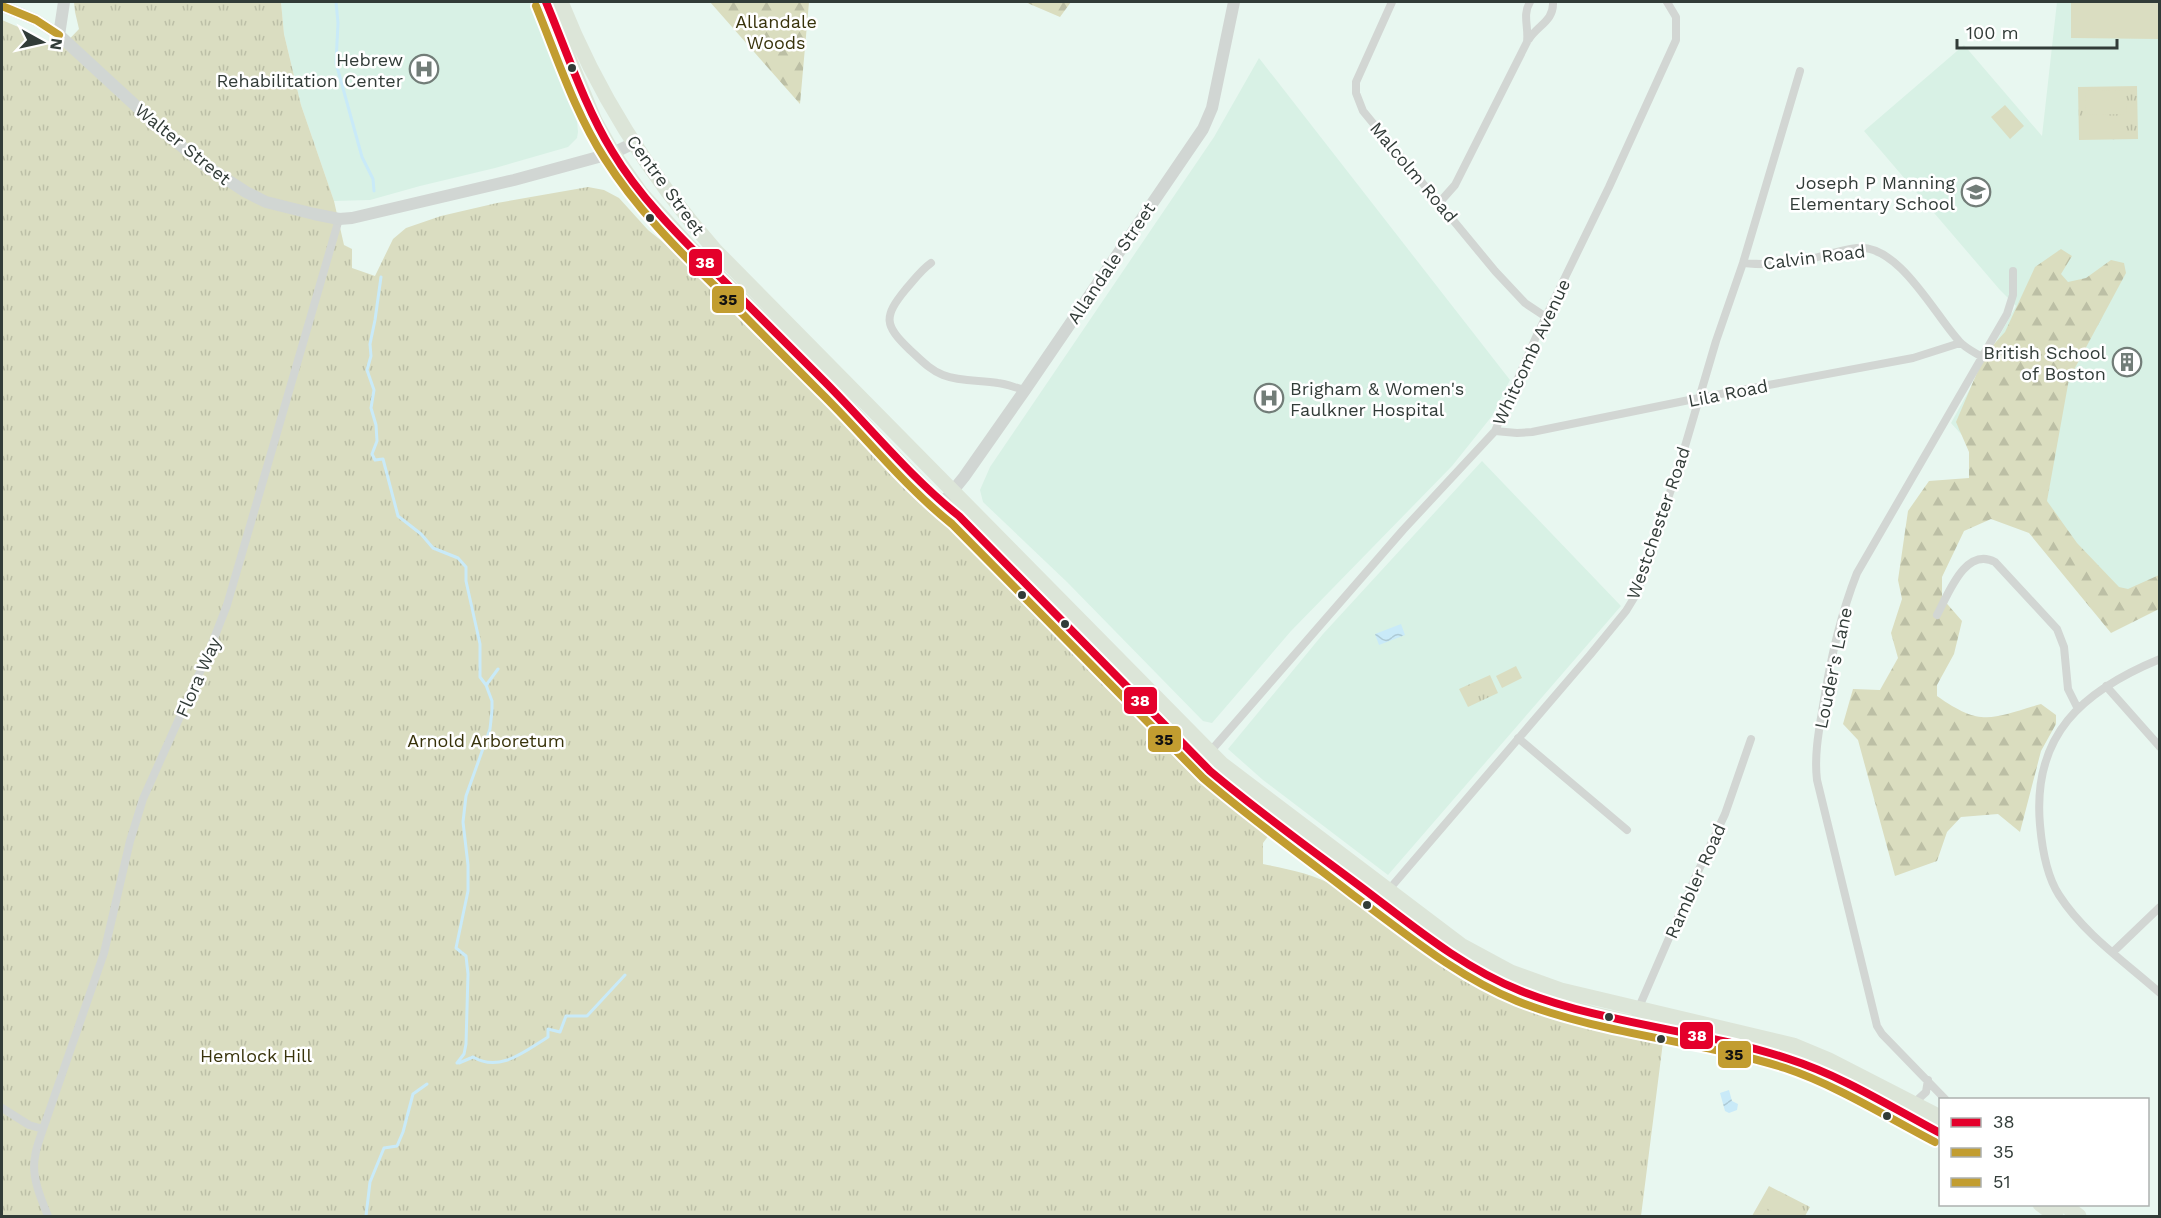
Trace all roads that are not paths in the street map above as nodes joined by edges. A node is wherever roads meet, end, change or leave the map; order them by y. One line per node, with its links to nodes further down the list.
1 (64, 2): 10 (street)
2 (546, 2): 14 (highway, Centre Street)
3 (561, 2): 13 (highway, Centre Street)
4 (1234, 2): 23 (street, Allandale Street)
5 (1392, 2): 15 (street, Malcolm Road)
6 (1530, 2): 11 (street)
7 (1553, 2): 11 (street)
8 (1667, 2): 20 (street, Whitcomb Avenue)
9 (2, 6): 10 (street, Walter Street)
10 (59, 35): 16 (street, Walter Street)
11 (1527, 42): 15 (street)
12 (1800, 71): 18 (street, Westchester Road)
13 (634, 143): 14 (street, Walter Street); 26 (highway, Centre Street)
14 (613, 153): 16 (street, Walter Street); 27 (highway, Centre Street)
15 (1439, 203): 20 (street, Malcolm Road)
16 (339, 219): 47 (street, Flora Way)
17 (932, 263): 23 (street)
18 (1743, 263): 21 (street, Calvin Road); 24 (street, Westchester Road)
19 (2013, 271): 22 (street, Louder's Lane)
20 (1545, 317): 25 (street, Whitcomb Avenue)
21 (1960, 343): 22 (street, Calvin Road); 24 (street, Lila Road)
22 (1982, 357): 42 (street, Louder's Lane)
23 (1025, 390): 26 (street, Allandale Street)
24 (1699, 398): 25 (street, Lila Road); 32 (street, Westchester Road)
25 (1495, 431): 35 (street, Whitcomb Avenue)
26 (953, 491): 27 (street, Allandale Street); 35 (highway, Centre Street)
27 (942, 503): 35 (highway, Centre Street)
28 (1937, 615): 31 (street)
29 (2160, 659): 30 (street)
30 (2106, 686): 31 (street); 34 (street)
31 (2078, 709): 39 (street)
32 (1518, 738): 36 (street); 37 (street, Westchester Road)
33 (1751, 739): 41 (street, Rambler Road)
34 (2160, 747)
35 (1205, 758): 37 (highway, Centre Street)
36 (1627, 830)
37 (1383, 895): 41 (highway, Centre Street)
38 (2160, 907): 39 (street)
39 (2113, 952): 40 (street)
40 (2160, 993)
41 (1636, 1015): 44 (highway, Centre Street); 48 (highway, Centre Street)
42 (1928, 1080): 43 (street, Louder's Lane); 44 (street)
43 (1944, 1098)
44 (1914, 1103): 46 (highway, Centre Street)
45 (2, 1108): 47 (street)
46 (1939, 1116)
47 (43, 1129): 51 (street, Flora Way)
48 (1939, 1132)
49 (2043, 1206): 52 (highway)
50 (2066, 1206): 53 (highway)
51 (48, 1216)
52 (2056, 1216)
53 (2079, 1216)

